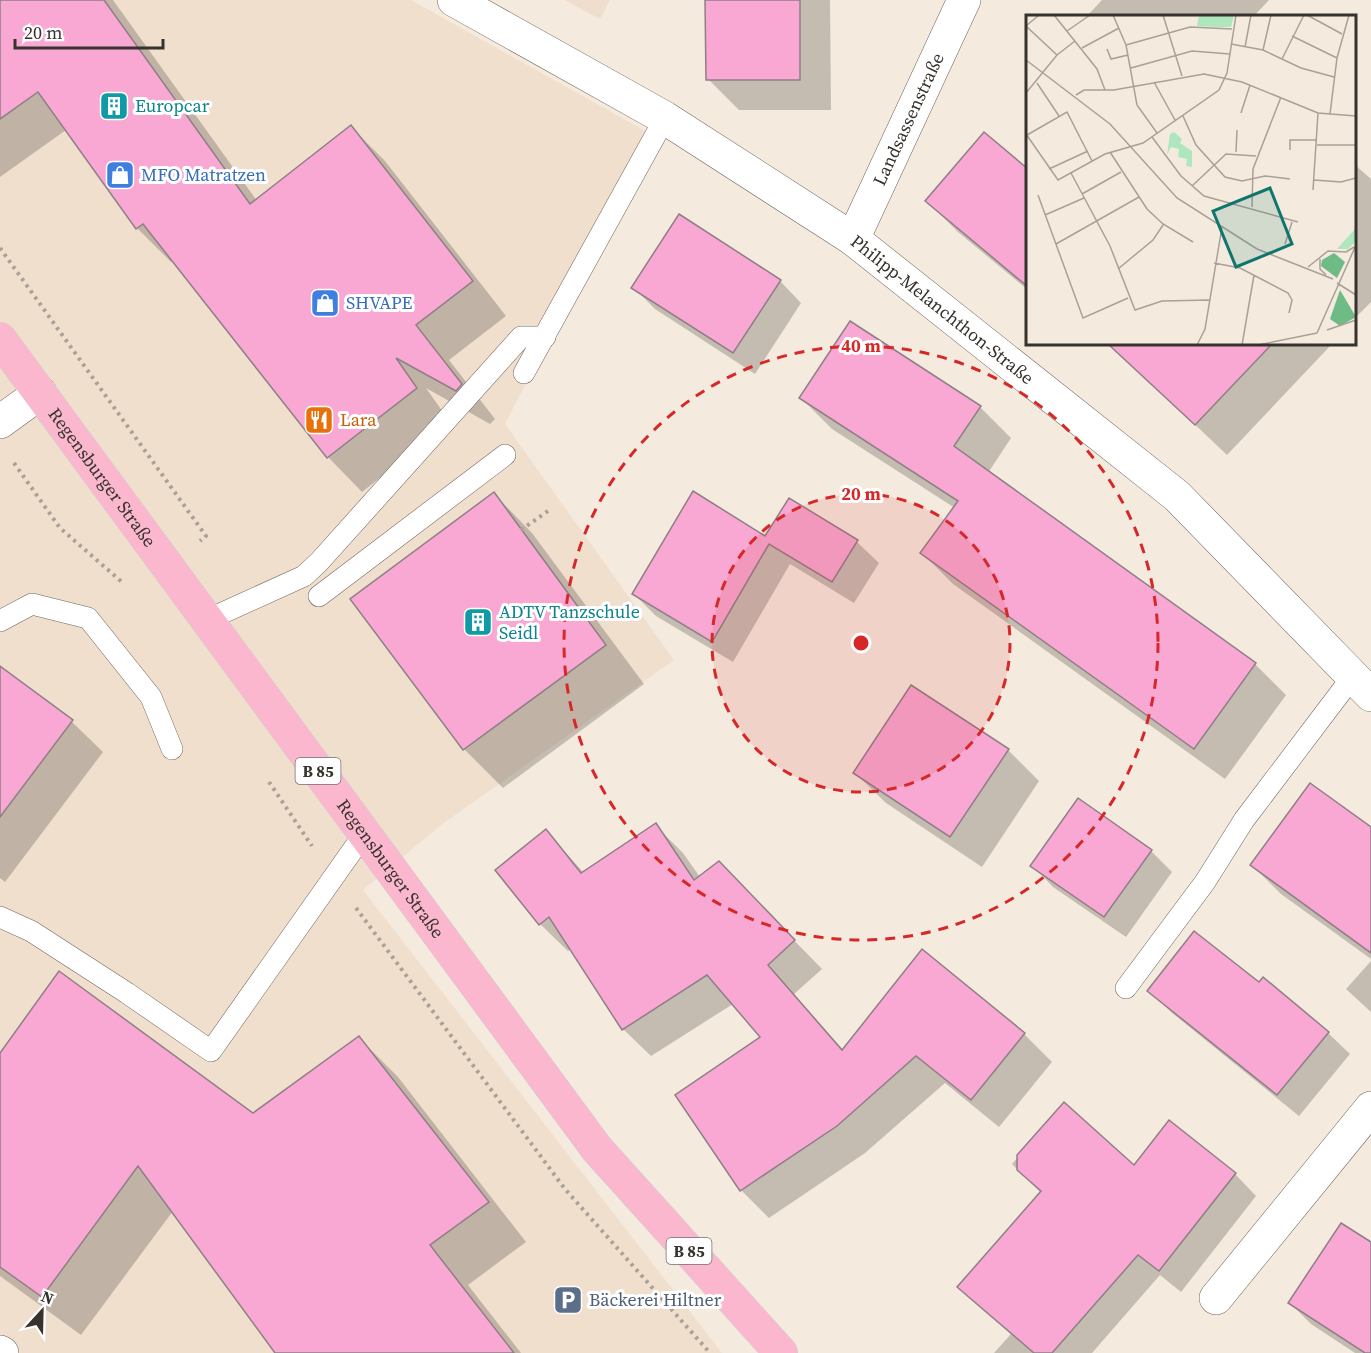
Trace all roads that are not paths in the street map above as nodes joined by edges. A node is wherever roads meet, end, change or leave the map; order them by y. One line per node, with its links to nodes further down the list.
1 (454, 0): 3 (street, Philipp-Melanchthon-Straße)
2 (963, 0): 4 (street, Landsassenstraße)
3 (665, 118): 4 (street, Philipp-Melanchthon-Straße); 5 (lane)
4 (853, 239): 14 (street, Philipp-Melanchthon-Straße)
5 (545, 337): 7 (lane); 12 (lane)
6 (0, 339): 8 (main road, Regensburger Straße / B 85)
7 (524, 373)
8 (40, 393): 9 (street); 12 (main road, Regensburger Straße / B 85)
9 (0, 422)
10 (505, 455): 11 (lane)
11 (319, 596)
12 (207, 620): 16 (main road, Regensburger Straße / B 85)
13 (0, 621): 15 (lane)
14 (1362, 685): 18 (lane)
15 (172, 749)
16 (364, 834): 17 (lane); 21 (main road, Regensburger Straße / B 85)
17 (0, 917)
18 (1126, 988)
19 (1371, 1108): 20 (street)
20 (1216, 1298)
21 (781, 1353)

